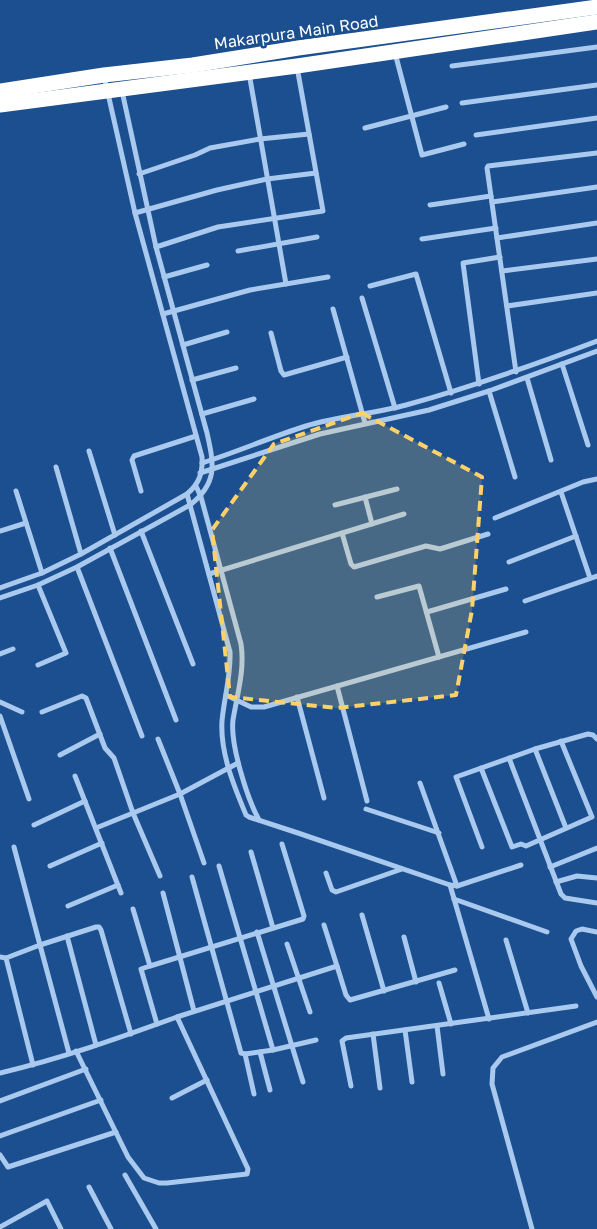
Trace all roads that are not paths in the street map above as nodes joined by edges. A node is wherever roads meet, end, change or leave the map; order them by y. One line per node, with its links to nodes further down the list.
1 (597, 6): 8 (highway, Makarpura Main Road)
2 (597, 22): 4 (highway, Makarpura Main Road)
3 (597, 47): 6 (street)
4 (394, 52): 5 (highway, Makarpura Main Road); 15 (street)
5 (297, 66): 7 (highway, Makarpura Main Road); 18 (street)
6 (452, 66)
7 (249, 72): 10 (highway, Makarpura Main Road); 20 (street)
8 (111, 74): 10 (street); 10 (street); 11 (highway, Makarpura Main Road)
9 (597, 85): 12 (street)
10 (114, 90): 13 (highway, Makarpura Main Road); 24 (street); 30 (street)
11 (0, 91)
12 (462, 103)
13 (0, 105)
14 (446, 107): 15 (street)
15 (412, 116): 17 (street); 21 (street)
16 (597, 118): 19 (street)
17 (365, 128)
18 (309, 134): 20 (street); 23 (street)
19 (476, 135)
20 (260, 139): 24 (street); 25 (street)
21 (464, 144)
22 (597, 153): 27 (street)
23 (316, 173): 25 (street); 31 (street)
24 (140, 174): 29 (street)
25 (267, 180): 29 (street); 31 (street)
26 (597, 187): 27 (street)
27 (492, 199): 28 (street); 33 (street)
28 (430, 205)
29 (148, 210): 30 (street); 38 (street)
30 (135, 213): 53 (street)
31 (273, 219): 37 (street); 38 (street)
32 (597, 223): 35 (street)
33 (496, 228): 35 (street); 36 (street)
34 (317, 237): 37 (street)
35 (497, 238): 40 (street)
36 (422, 239)
37 (278, 244): 39 (street); 46 (street)
38 (156, 247): 44 (street)
39 (238, 251)
40 (500, 257): 43 (street); 65 (street)
41 (597, 259): 43 (street)
42 (207, 265): 44 (street)
43 (502, 271): 50 (street)
44 (164, 277): 52 (street)
45 (328, 277): 46 (street)
46 (286, 284): 52 (street)
47 (370, 286): 67 (street)
48 (597, 293): 50 (street)
49 (362, 298): 70 (street)
50 (507, 306): 62 (street)
51 (333, 309): 59 (street)
52 (173, 311): 53 (street); 57 (street)
53 (162, 314): 75 (street)
54 (227, 332): 57 (street)
55 (271, 333): 59 (street)
56 (597, 341): 62 (street)
57 (183, 345): 64 (street)
58 (597, 351): 60 (street)
59 (346, 357): 73 (street)
60 (562, 364): 63 (street); 76 (street)
61 (236, 368): 64 (street)
62 (516, 372): 65 (street)
63 (527, 378): 66 (street); 79 (street)
64 (192, 380): 72 (street)
65 (479, 384): 67 (street)
66 (489, 392): 71 (street); 84 (street)
67 (451, 393): 69 (street)
68 (254, 399): 72 (street)
69 (426, 399): 70 (street); 71 (street)
70 (394, 408): 73 (street)
71 (429, 410): 74 (street)
72 (202, 414): 78 (street)
73 (362, 414): 74 (street); 78 (street)
74 (365, 423): 82 (street)
75 (196, 436): 80 (street); 89 (street)
76 (588, 445)
77 (89, 451): 104 (street)
78 (213, 460): 80 (street); 82 (street)
79 (551, 460)
80 (202, 463): 83 (street)
81 (56, 467): 107 (street)
82 (212, 470): 83 (street); 92 (street)
83 (200, 473): 86 (street)
84 (515, 477)
85 (597, 479): 90 (street)
86 (196, 486): 91 (street); 92 (street)
87 (397, 488): 93 (street)
88 (16, 490): 98 (street)
89 (141, 491)
90 (561, 492): 97 (street); 105 (street)
91 (187, 494): 94 (street); 104 (street)
92 (200, 497): 94 (street); 110 (street)
93 (365, 497): 95 (street); 99 (street)
94 (190, 505): 101 (street); 112 (street)
95 (335, 505)
96 (404, 514): 99 (street)
97 (495, 518)
98 (26, 523): 100 (street); 111 (street)
99 (372, 524): 102 (street)
100 (0, 531)
101 (141, 531): 106 (street); 128 (street)
102 (342, 533): 103 (street); 110 (street)
103 (488, 534)
104 (115, 535): 107 (street)
105 (576, 536): 108 (street); 114 (street)
106 (110, 548): 109 (street); 138 (street)
107 (81, 554): 111 (street)
108 (509, 562)
109 (76, 566): 115 (street); 140 (street)
110 (220, 571): 112 (street); 122 (street)
111 (42, 573): 116 (street)
112 (209, 574): 123 (street)
113 (597, 576): 114 (street)
114 (590, 578): 120 (street)
115 (38, 585): 119 (street); 129 (street)
116 (0, 588)
117 (506, 589): 121 (street)
118 (377, 597): 121 (street)
119 (0, 598)
120 (525, 601)
121 (427, 612): 127 (street)
122 (233, 617): 123 (street); 133 (street)
123 (221, 620): 131 (street)
124 (526, 632): 127 (street)
125 (13, 649): 126 (street)
126 (0, 654)
127 (439, 657): 130 (street)
128 (192, 664)
129 (38, 665)
130 (337, 686): 132 (street); 156 (street)
131 (226, 696): 133 (street); 148 (street)
132 (297, 697): 133 (street); 153 (street)
133 (237, 701): 147 (street)
134 (0, 702): 135 (street)
135 (22, 712)
136 (42, 712): 139 (street)
137 (0, 716): 154 (street)
138 (176, 720)
139 (100, 734): 145 (street); 158 (street)
140 (142, 736)
141 (158, 739): 152 (street)
142 (597, 739): 143 (street)
143 (561, 741): 144 (street); 162 (street)
144 (535, 749): 146 (street); 162 (street)
145 (60, 755)
146 (509, 758): 149 (street); 164 (street)
147 (238, 763): 148 (street); 159 (street)
148 (229, 768): 152 (street); 159 (street)
149 (481, 768): 164 (street); 168 (street)
150 (74, 776): 155 (street)
151 (420, 783): 163 (street)
152 (180, 794): 158 (street); 171 (street)
153 (324, 798)
154 (29, 799)
155 (85, 801): 160 (street); 161 (street)
156 (367, 801)
157 (366, 809): 163 (street)
158 (133, 813): 161 (street); 178 (street)
159 (259, 820): 176 (street)
160 (34, 824)
161 (96, 828): 165 (street)
162 (566, 828): 164 (street)
163 (439, 833): 184 (street)
164 (540, 840): 175 (street)
165 (102, 843): 173 (street); 182 (street)
166 (282, 844): 193 (street)
167 (14, 847): 202 (street)
168 (482, 847)
169 (597, 848): 175 (street)
170 (251, 852): 193 (street)
171 (204, 863)
172 (521, 865): 184 (street)
173 (50, 866)
174 (220, 866): 199 (street)
175 (550, 867): 181 (street)
176 (403, 869): 177 (street); 183 (street)
177 (326, 873)
178 (160, 876)
179 (192, 878): 203 (street)
180 (597, 878): 181 (street)
181 (556, 882): 188 (street)
182 (118, 885): 185 (street); 189 (street)
183 (450, 886): 184 (street); 187 (street)
184 (457, 886)
185 (121, 893)
186 (163, 893): 205 (street)
187 (454, 899): 195 (street); 223 (street)
188 (597, 903)
189 (68, 906)
190 (133, 909): 207 (street)
191 (362, 915): 214 (street)
192 (324, 925): 208 (street)
193 (273, 928): 194 (street)
194 (258, 932): 199 (street); 213 (street)
195 (547, 932)
196 (597, 932): 216 (street)
197 (67, 936): 202 (street); 229 (street); 232 (street)
198 (404, 937): 211 (street)
199 (240, 938): 203 (street); 215 (street)
200 (506, 940): 221 (street)
201 (287, 944): 210 (street)
202 (40, 945): 206 (street); 237 (street)
203 (212, 947): 205 (street); 217 (street)
204 (0, 957): 206 (street)
205 (179, 957): 207 (street); 219 (street)
206 (6, 958): 239 (street)
207 (150, 966): 225 (street)
208 (337, 966): 210 (street); 214 (street)
209 (455, 970): 211 (street)
210 (298, 979): 213 (street); 220 (street)
211 (416, 982): 214 (street)
212 (439, 983): 226 (street)
213 (274, 986): 215 (street); 233 (street)
214 (384, 990)
215 (255, 991): 217 (street); 234 (street)
216 (597, 997)
217 (226, 1000): 219 (street); 238 (street)
218 (576, 1006): 221 (street)
219 (194, 1011): 222 (street)
220 (310, 1012)
221 (528, 1013): 223 (street)
222 (177, 1017): 225 (street); 243 (street)
223 (489, 1019): 226 (street)
224 (597, 1022): 262 (street)
225 (158, 1024): 229 (street)
226 (451, 1024): 227 (street)
227 (437, 1026): 228 (street); 242 (street)
228 (405, 1030): 230 (street); 245 (street)
229 (131, 1034): 232 (street)
230 (373, 1034): 246 (street); 247 (street)
231 (316, 1040): 233 (street)
232 (96, 1045): 235 (street)
233 (293, 1045): 234 (street); 244 (street)
234 (273, 1050): 236 (street)
235 (76, 1051): 237 (street); 240 (street)
236 (260, 1052): 238 (street); 248 (street)
237 (69, 1053): 239 (street)
238 (244, 1054): 249 (street)
239 (32, 1066): 241 (street)
240 (86, 1069): 251 (street); 252 (street)
241 (0, 1073)
242 (443, 1074)
243 (207, 1080): 250 (street); 253 (street)
244 (303, 1082)
245 (412, 1082)
246 (351, 1086)
247 (380, 1088)
248 (270, 1090)
249 (254, 1094)
250 (172, 1098)
251 (101, 1100): 253 (street); 254 (street)
252 (0, 1101)
253 (116, 1132): 255 (street)
254 (0, 1136)
255 (0, 1154)
256 (125, 1175): 261 (street)
257 (89, 1187): 260 (street)
258 (0, 1227): 259 (street)
259 (61, 1229)
260 (112, 1229)
261 (156, 1229)
262 (532, 1229)

